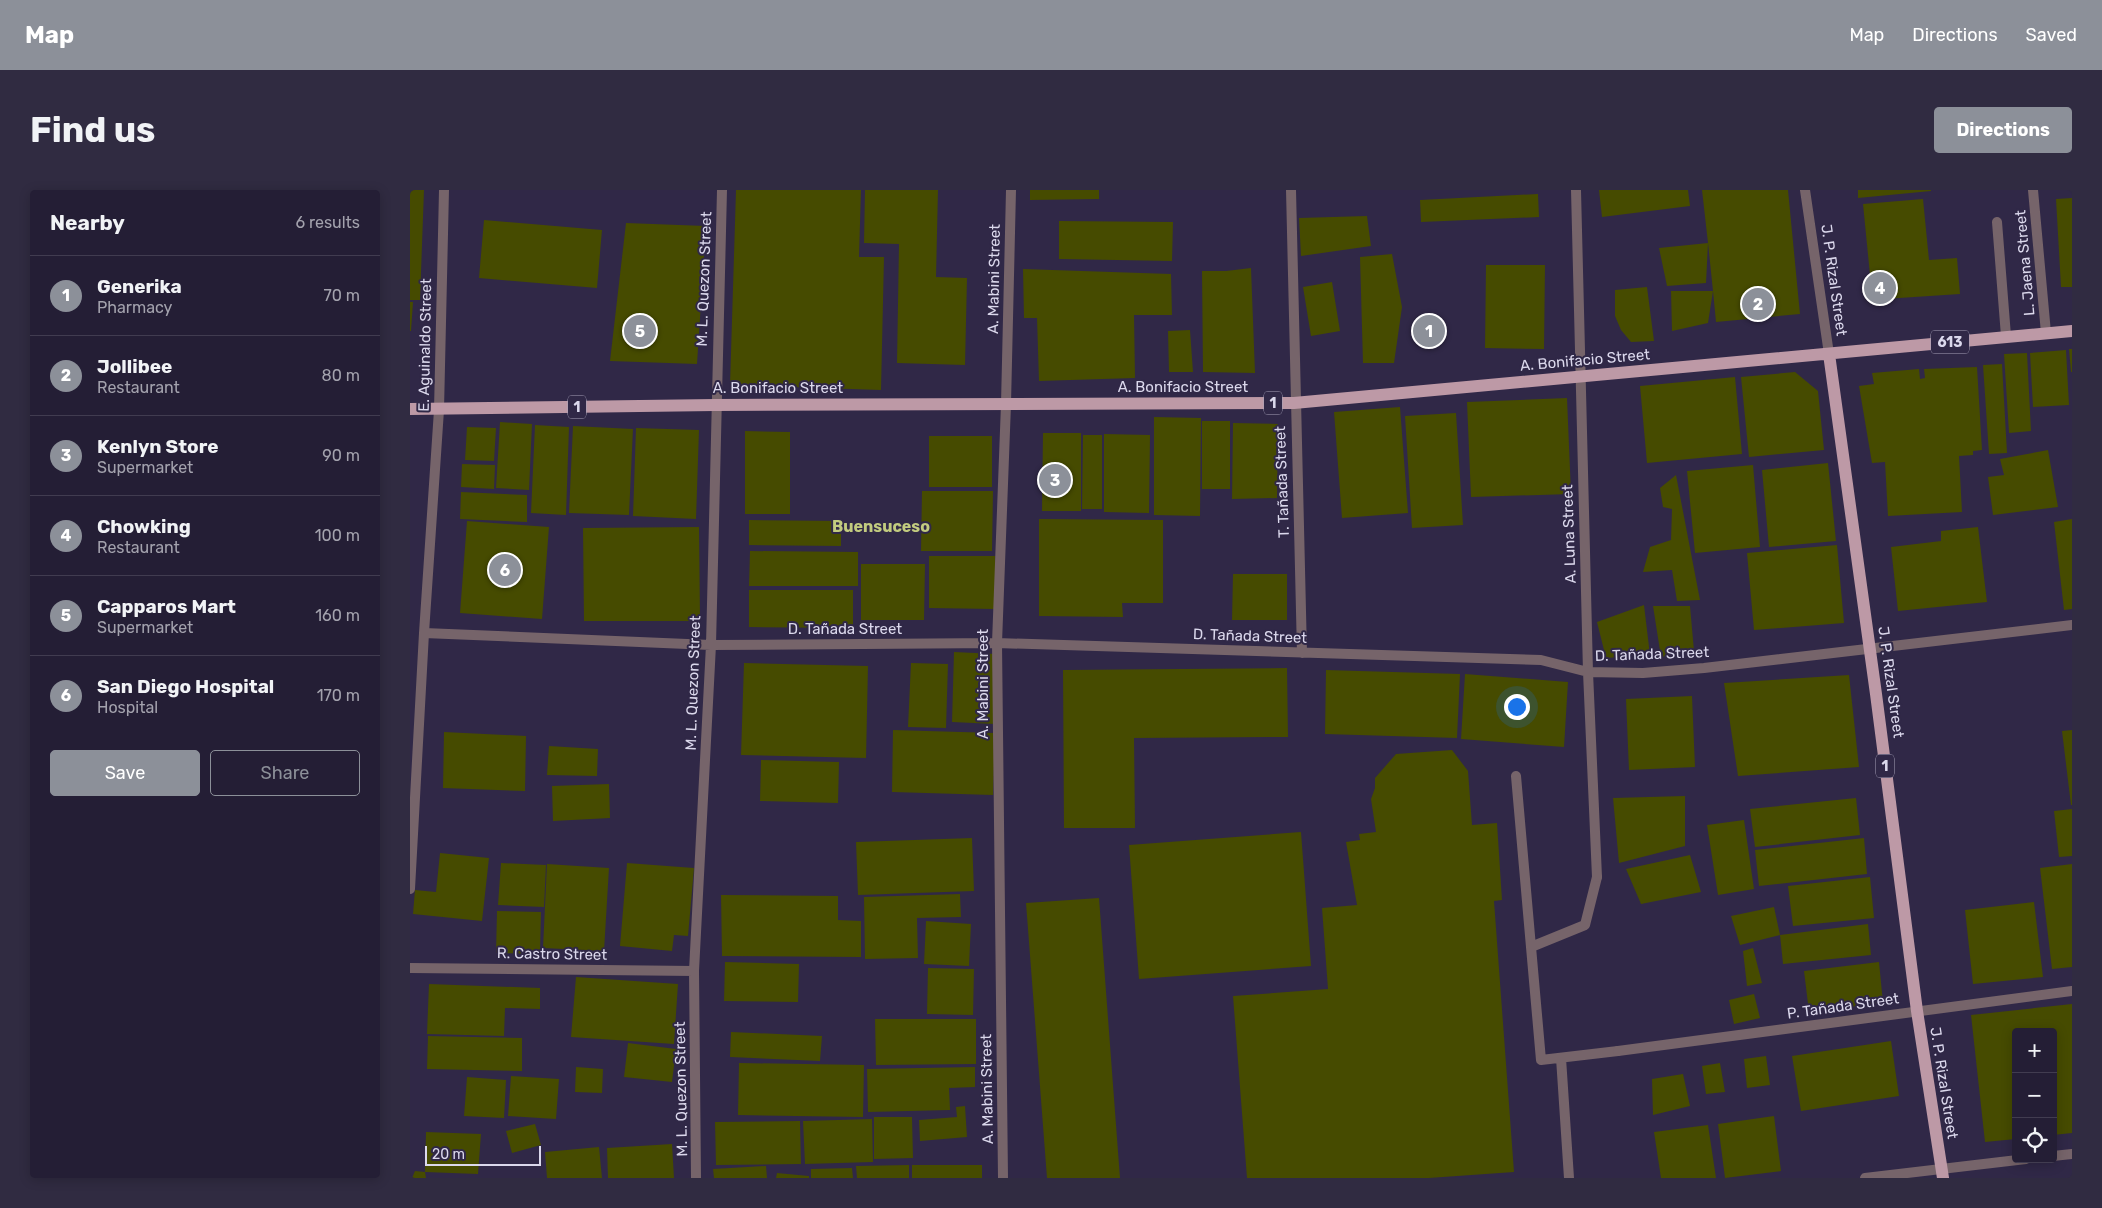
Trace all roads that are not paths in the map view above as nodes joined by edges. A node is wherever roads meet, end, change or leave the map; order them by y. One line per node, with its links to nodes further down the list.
1 (444, 190): 18 (street, E. Aguinaldo Street)
2 (722, 190): 16 (street, M. L. Quezon Street)
3 (1011, 190): 15 (street, A. Mabini Street)
4 (1291, 190): 14 (street, T. Tañada Street)
5 (1576, 190): 13 (street, A. Luna Street)
6 (1805, 190): 12 (street, J. P. Rizal Street)
7 (2034, 190): 10 (street, L. Jaena Street)
8 (1997, 222): 11 (street)
9 (2072, 330): 10 (main road, A. Bonifacio Street / 613)
10 (2046, 333): 11 (main road, A. Bonifacio Street / 613)
11 (2006, 336): 12 (main road, A. Bonifacio Street / 613)
12 (1829, 354): 13 (main road, A. Bonifacio Street / 1); 23 (main road, J. P. Rizal Street / 1)
13 (1580, 377): 14 (main road, A. Bonifacio Street / 1); 25 (street, A. Luna Street)
14 (1294, 403): 15 (main road, A. Bonifacio Street / 1); 24 (street, T. Tañada Street)
15 (1006, 404): 16 (main road, A. Bonifacio Street / 1); 21 (street, A. Mabini Street)
16 (715, 405): 18 (main road, A. Bonifacio Street / 1); 22 (street, M. L. Quezon Street)
17 (410, 409): 18 (main road, A. Bonifacio Street / 1)
18 (439, 410): 20 (street, E. Aguinaldo Street)
19 (2072, 625): 23 (street, D. Tañada Street)
20 (424, 633): 22 (street, D. Tañada Street); 27 (street, E. Aguinaldo Street)
21 (997, 643): 22 (street, D. Tañada Street); 24 (street, D. Tañada Street); 39 (street, A. Mabini Street)
22 (711, 645): 30 (street, M. L. Quezon Street)
23 (1870, 649): 25 (street, D. Tañada Street); 32 (main road, J. P. Rizal Street / 1)
24 (1302, 653): 25 (street, D. Tañada Street)
25 (1588, 672): 28 (street, A. Luna Street)
26 (1516, 776): 28 (street)
27 (410, 889)
28 (1531, 947): 33 (street, P. Tañada Street)
29 (410, 968): 30 (street, R. Castro Street)
30 (694, 971): 38 (street, M. L. Quezon Street)
31 (2072, 991): 32 (street, P. Tañada Street)
32 (1917, 1011): 33 (street, P. Tañada Street); 37 (main road, J. P. Rizal Street / 1)
33 (1561, 1058): 40 (street)
34 (2072, 1154): 35 (street)
35 (2057, 1156)
36 (2012, 1162): 37 (street)
37 (1942, 1174): 41 (street)
38 (696, 1178)
39 (1003, 1178)
40 (1569, 1178)
41 (1865, 1178)

